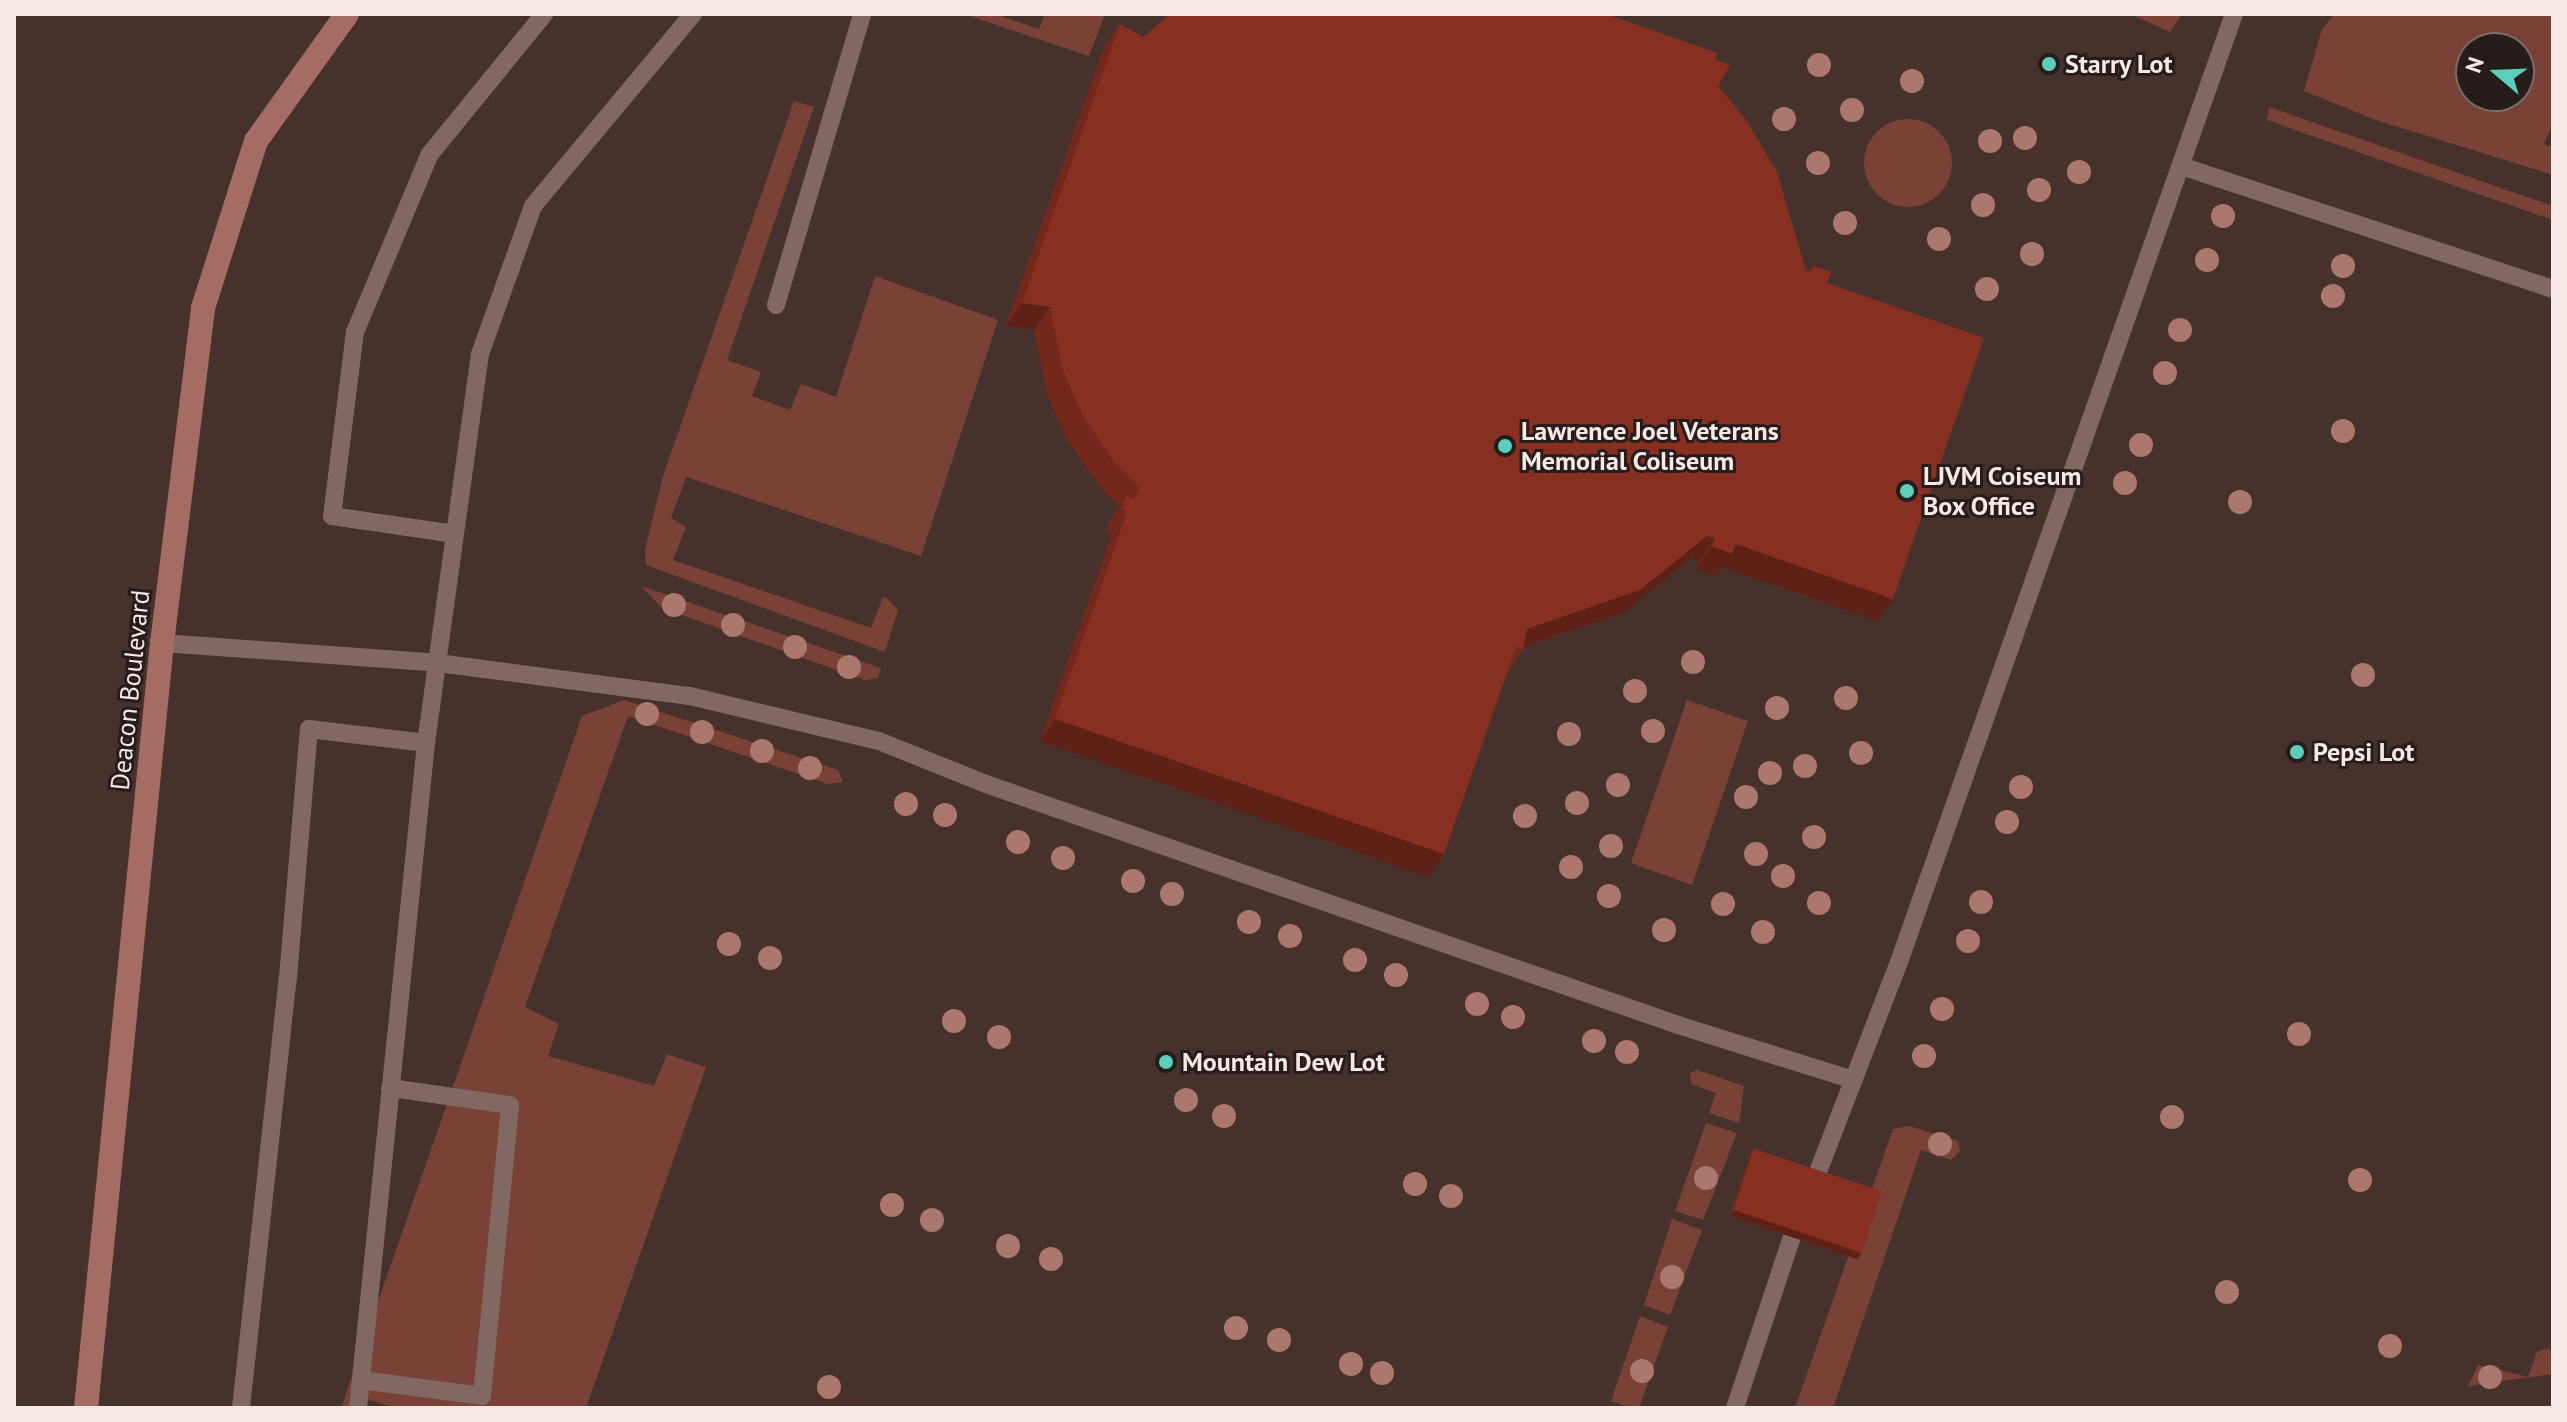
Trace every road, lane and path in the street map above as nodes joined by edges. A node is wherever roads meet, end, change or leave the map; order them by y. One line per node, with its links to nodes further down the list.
1 (347, 14): 10 (street, Deacon Boulevard)
2 (544, 14): 9 (lane)
3 (693, 14): 9 (lane)
4 (862, 14): 8 (lane)
5 (2234, 14): 6 (lane)
6 (2181, 166): 7 (lane); 13 (lane)
7 (2553, 289)
8 (776, 305)
9 (455, 534): 11 (lane)
10 (162, 643): 11 (lane); 18 (street, Deacon Boulevard)
11 (438, 663): 12 (lane); 13 (lane)
12 (426, 743): 14 (lane); 19 (lane)
13 (1854, 1080): 15 (lane)
14 (390, 1088): 17 (lane); 17 (lane)
15 (1816, 1177)
16 (1792, 1237): 21 (lane)
17 (361, 1380): 20 (lane)
18 (86, 1408)
19 (241, 1408)
20 (358, 1408)
21 (1735, 1408)

